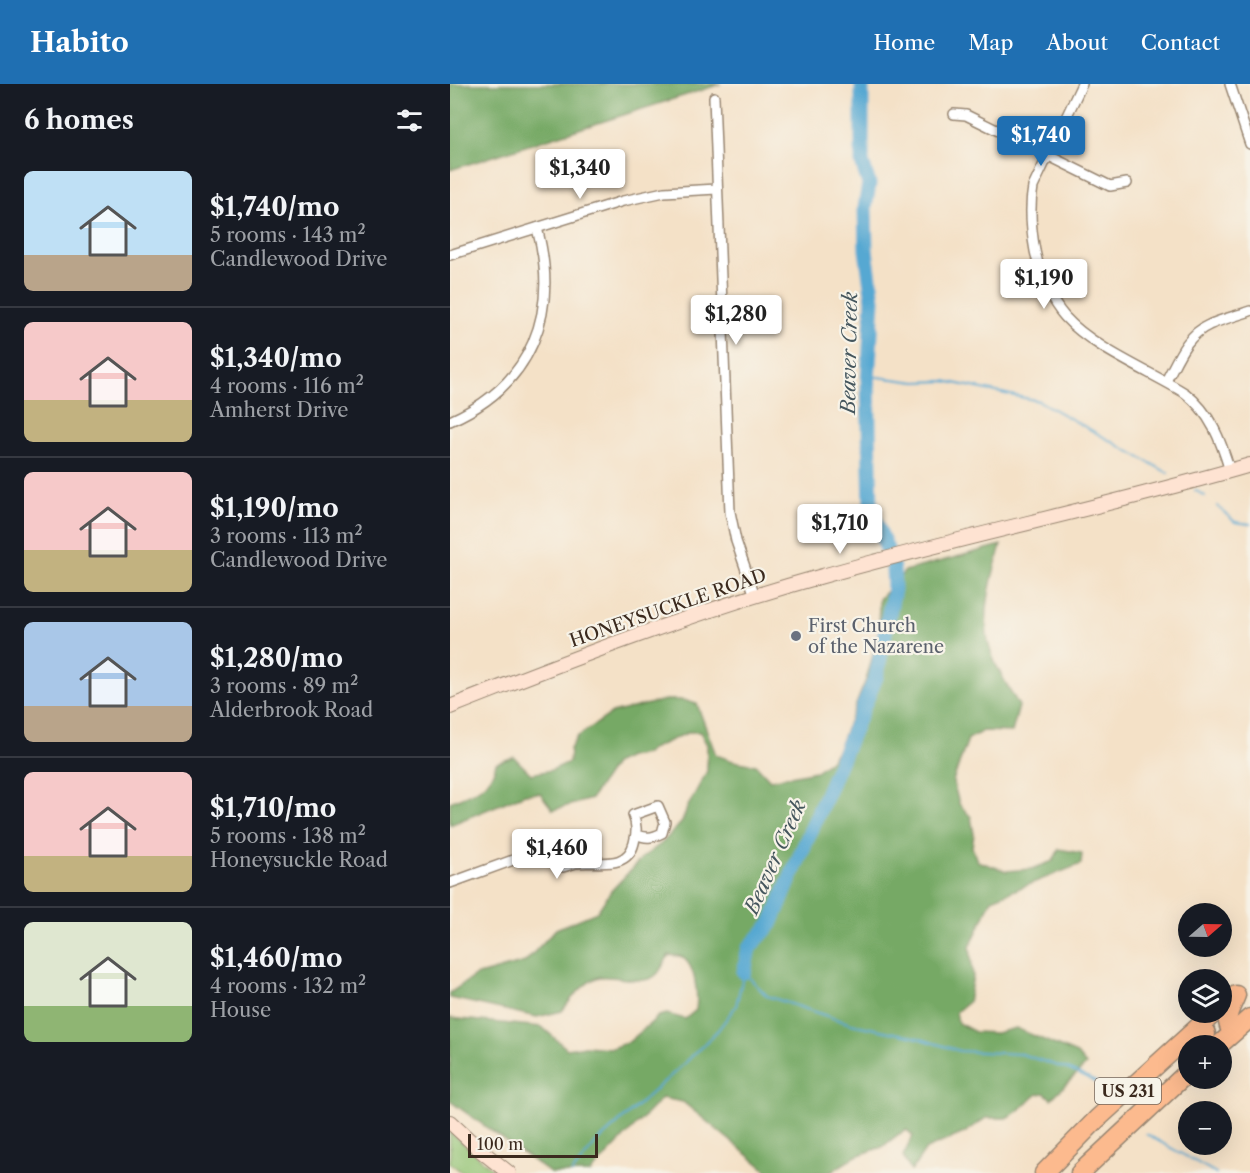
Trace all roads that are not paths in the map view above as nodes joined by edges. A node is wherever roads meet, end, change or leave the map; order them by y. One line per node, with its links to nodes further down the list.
1 (1082, 84): 6 (street)
2 (1230, 84): 5 (street)
3 (714, 97): 8 (street)
4 (954, 114): 6 (street)
5 (1250, 144)
6 (1047, 155): 7 (street); 12 (street)
7 (1127, 183)
8 (717, 189): 9 (street); 16 (street)
9 (537, 228): 10 (street); 13 (street)
10 (450, 255)
11 (1250, 311): 12 (street)
12 (1166, 381): 15 (street)
13 (450, 421)
14 (1250, 465): 15 (main road, HONEYSUCKLE ROAD)
15 (1230, 471): 16 (main road, HONEYSUCKLE ROAD)
16 (754, 596): 17 (main road, HONEYSUCKLE ROAD)
17 (450, 707)
18 (636, 834): 19 (street)
19 (450, 883)
20 (1243, 989): 23 (highway)
21 (1250, 1018): 23 (highway)
22 (1203, 1023): 27 (highway, US 231)
23 (1232, 1033)
24 (1178, 1081): 28 (highway, US 231)
25 (450, 1122): 26 (main road)
26 (509, 1173)
27 (1044, 1173)
28 (1080, 1173)

